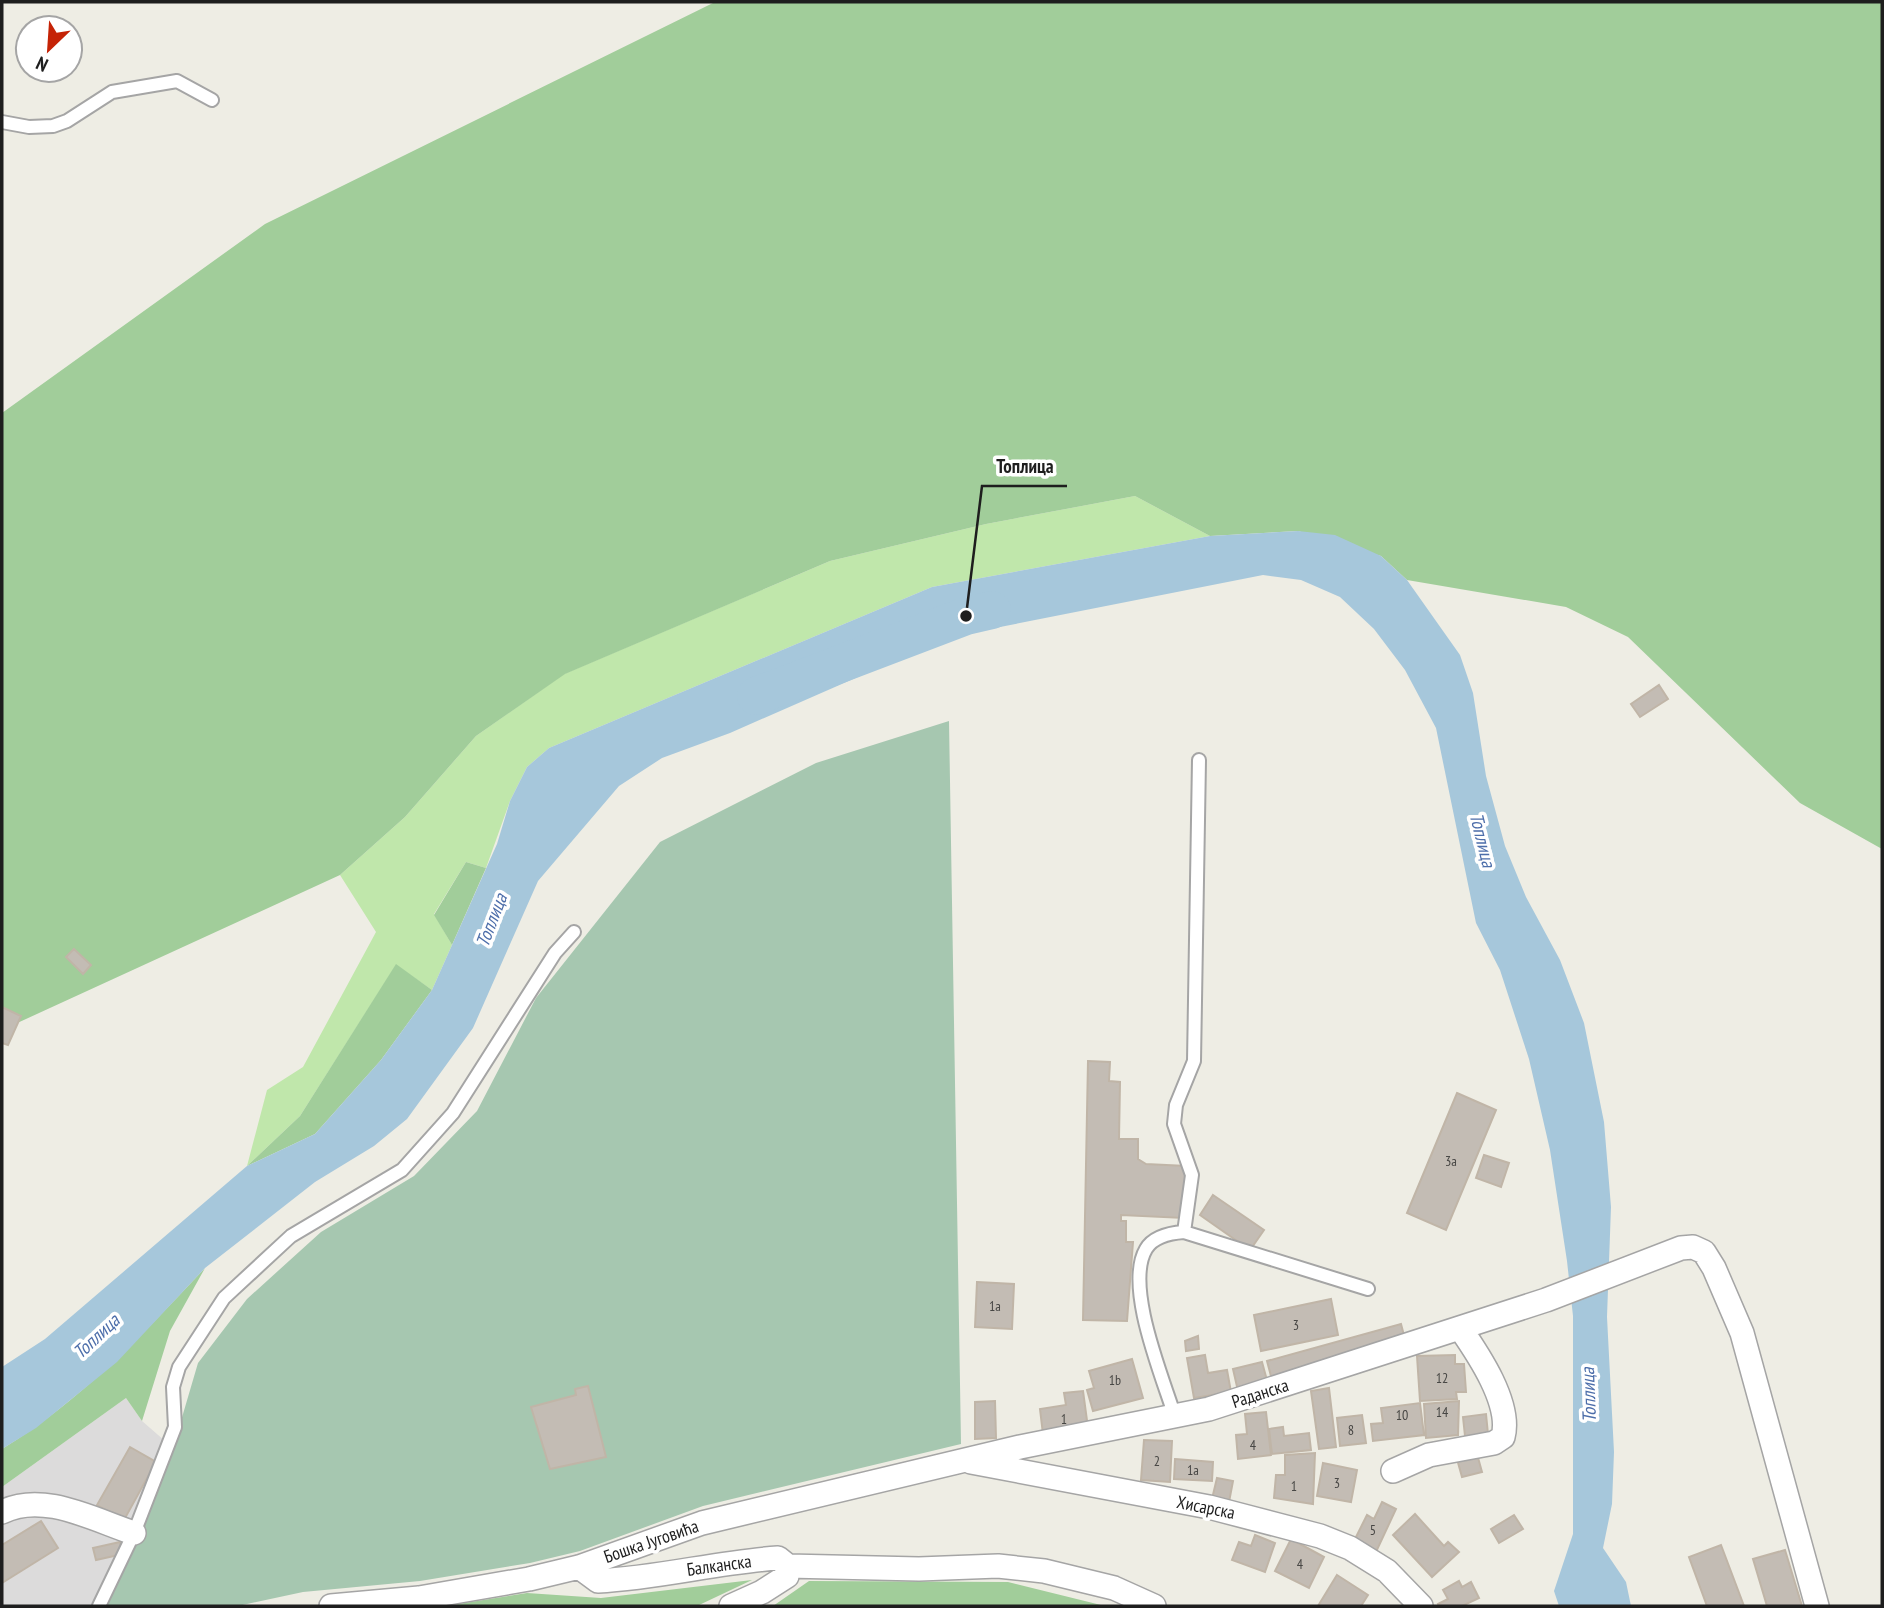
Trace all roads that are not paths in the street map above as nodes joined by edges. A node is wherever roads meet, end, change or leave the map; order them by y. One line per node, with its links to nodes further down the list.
1 (212, 100): 2 (lane)
2 (2, 122)
3 (1199, 760): 5 (lane)
4 (574, 932): 12 (lane)
5 (1184, 1231): 6 (lane); 8 (lane)
6 (1368, 1289)
7 (1460, 1328): 8 (street, Раданска); 10 (street); 20 (street, Раданска)
8 (1175, 1417): 9 (street, Раданска)
9 (968, 1462): 14 (street, Бошка Југовића); 19 (street, Хисарска)
10 (1393, 1471)
11 (2, 1512): 12 (street)
12 (134, 1533): 15 (lane)
13 (788, 1566): 14 (street, Балканска); 17 (street, Балканска); 18 (street)
14 (579, 1567): 16 (street, Бошка Југовића)
15 (99, 1606)
16 (331, 1606)
17 (731, 1606)
18 (1154, 1606)
19 (1421, 1606)
20 (1817, 1606)

